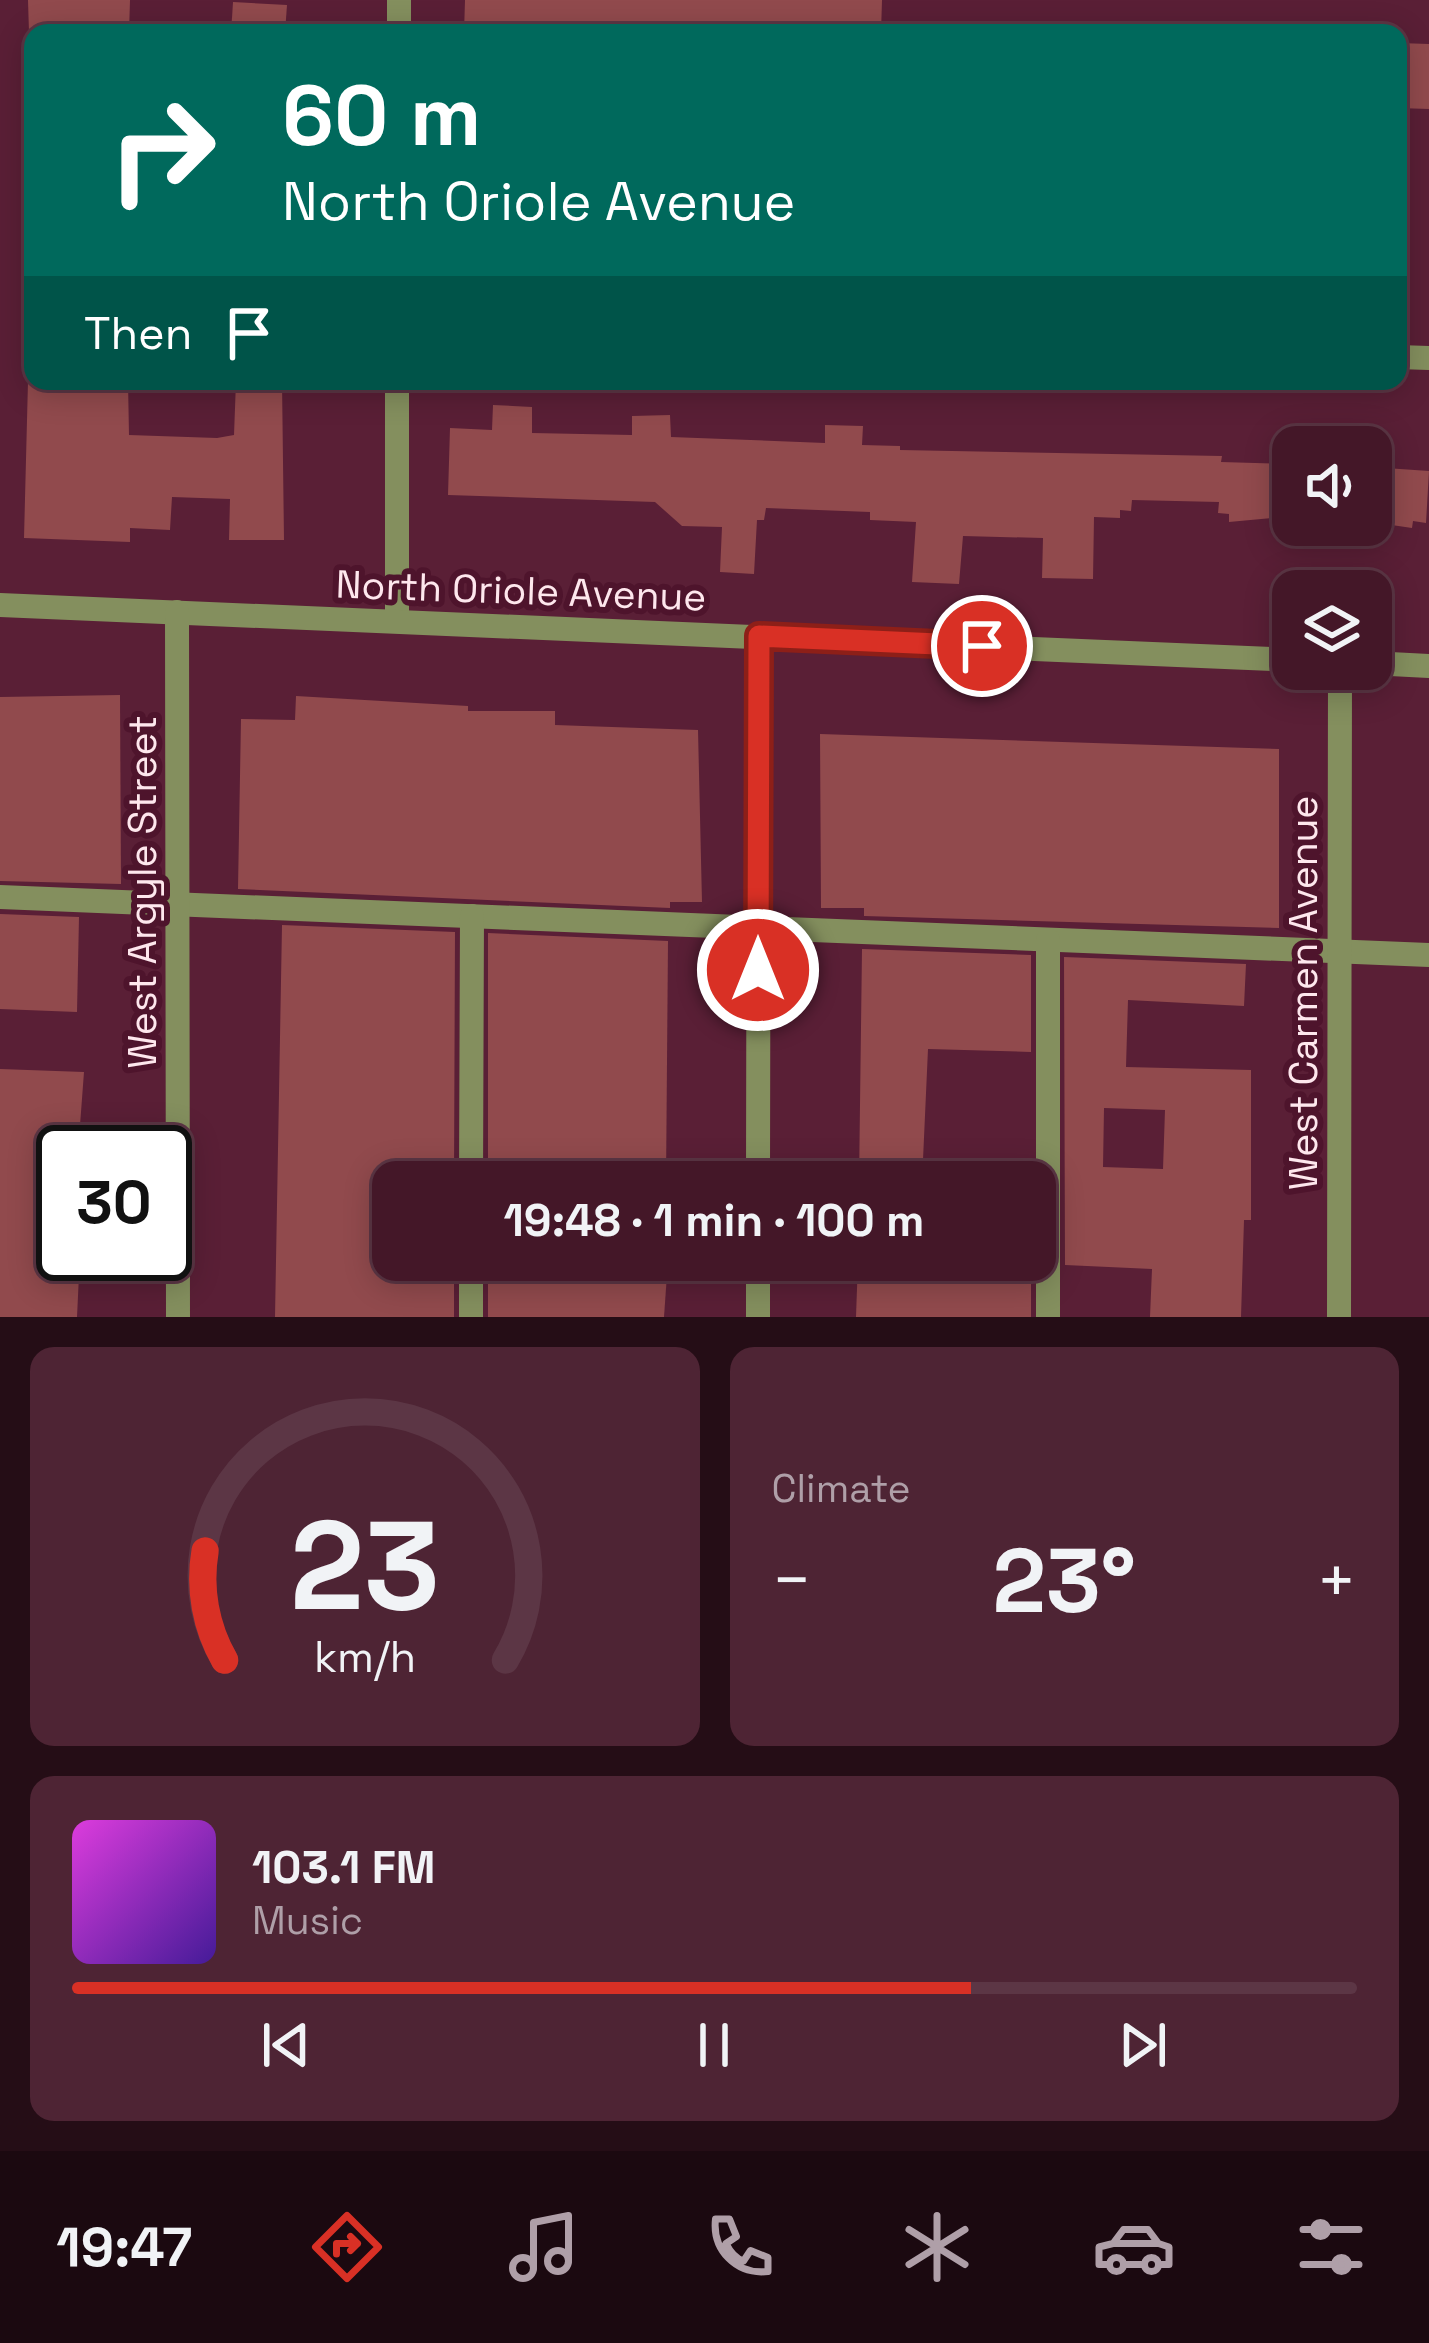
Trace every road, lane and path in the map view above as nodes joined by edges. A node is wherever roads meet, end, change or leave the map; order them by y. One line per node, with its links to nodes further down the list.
1 (397, 390): 4 (street)
2 (0, 605): 3 (street, North Oriole Avenue)
3 (177, 612): 4 (street, North Oriole Avenue); 11 (street, West Argyle Street)
4 (398, 621): 5 (street, North Oriole Avenue)
5 (759, 636): 6 (street, North Oriole Avenue); 13 (street)
6 (1272, 658)
7 (1392, 664): 8 (street)
8 (1429, 666)
9 (1340, 690): 15 (street, West Carmen Avenue)
10 (0, 896): 11 (street)
11 (177, 904): 12 (street); 21 (street, West Argyle Street)
12 (472, 916): 13 (street); 17 (street)
13 (758, 928): 14 (street); 18 (street)
14 (1048, 940): 15 (street); 24 (street)
15 (1340, 951): 16 (street); 25 (street, West Carmen Avenue)
16 (1429, 955)
17 (471, 1161)
18 (758, 1161)
19 (471, 1281): 22 (street)
20 (758, 1281): 23 (street)
21 (178, 1317)
22 (471, 1317)
23 (758, 1317)
24 (1048, 1317)
25 (1339, 1317)

